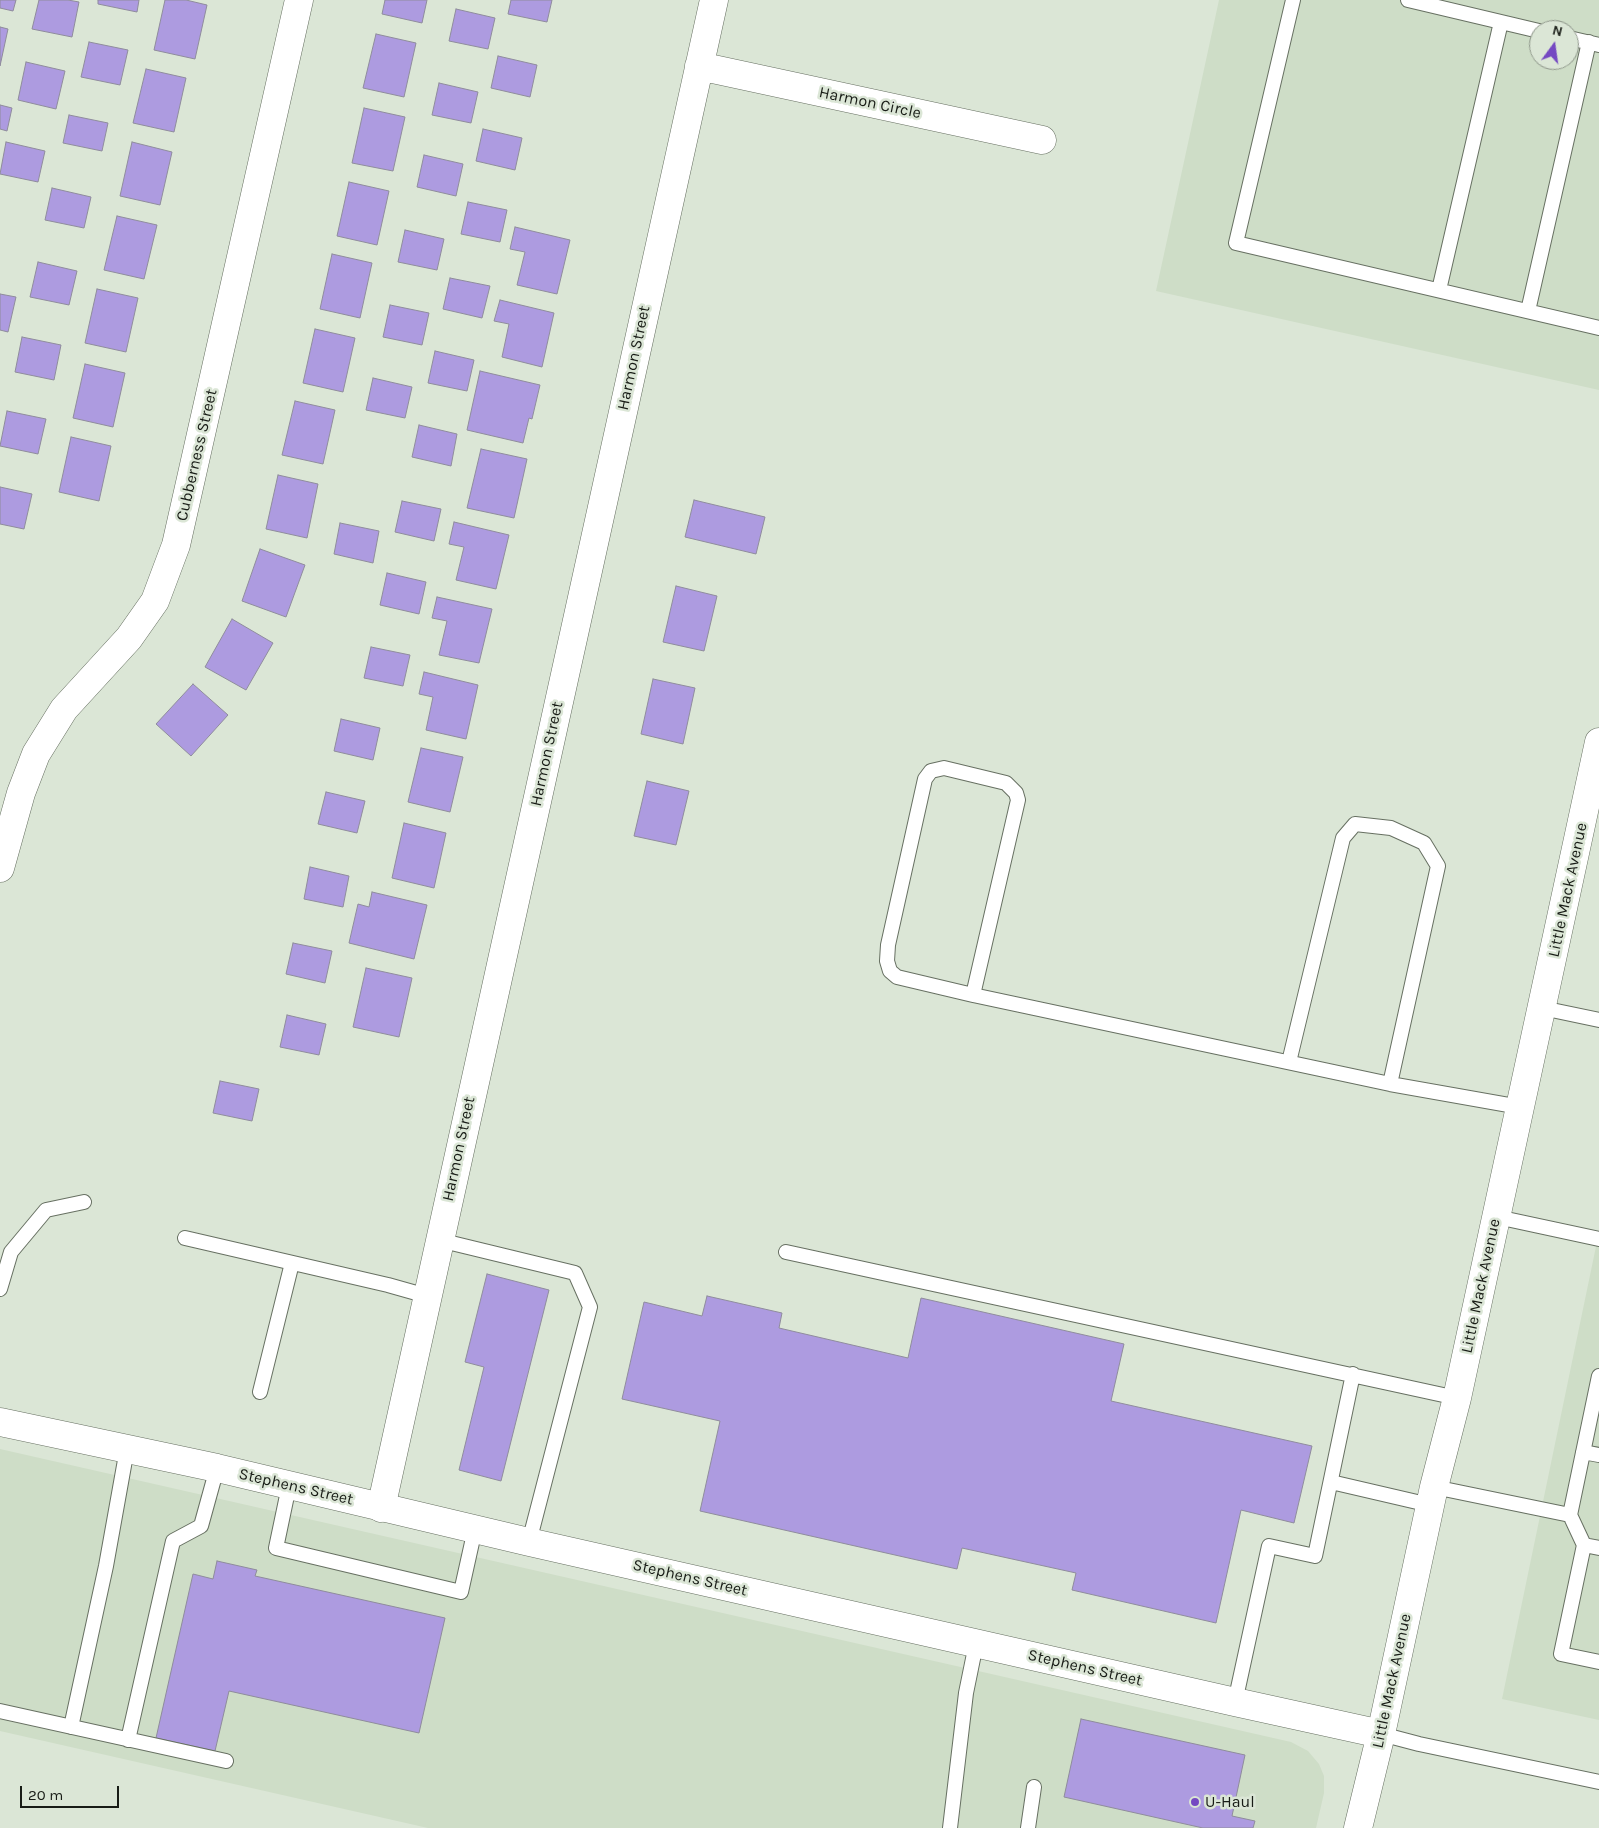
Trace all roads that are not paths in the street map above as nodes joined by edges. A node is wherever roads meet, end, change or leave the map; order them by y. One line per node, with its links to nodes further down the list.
1 (299, 0): 15 (street, Cubberness Street)
2 (714, 0): 9 (street, Harmon Street)
3 (1293, 0): 11 (lane)
4 (1408, 0): 5 (lane)
5 (1500, 22): 6 (lane); 11 (lane)
6 (1529, 29)
7 (1579, 40): 8 (lane)
8 (1594, 44): 12 (lane)
9 (699, 66): 10 (street, Harmon Circle); 26 (street, Harmon Street)
10 (1042, 140)
11 (1439, 290): 12 (lane)
12 (1528, 311): 13 (lane)
13 (1599, 328)
14 (1599, 742): 17 (street, Little Mack Avenue)
15 (0, 868)
16 (973, 995): 16 (lane); 19 (lane)
17 (1542, 1008): 18 (lane); 21 (street, Little Mack Avenue)
18 (1599, 1020)
19 (1289, 1062): 20 (lane); 20 (lane)
20 (1390, 1084): 21 (lane)
21 (1520, 1107): 23 (street, Little Mack Avenue)
22 (84, 1202): 29 (lane)
23 (1497, 1217): 25 (lane); 34 (street, Little Mack Avenue)
24 (185, 1238): 28 (lane)
25 (1599, 1239)
26 (440, 1240): 30 (street, Harmon Street); 46 (lane)
27 (786, 1252): 31 (lane)
28 (292, 1263): 30 (lane); 33 (lane)
29 (0, 1289)
30 (427, 1296): 43 (street, Harmon Street)
31 (1353, 1374): 34 (lane); 40 (lane)
32 (1599, 1376): 37 (lane)
33 (260, 1392)
34 (1457, 1398): 42 (street, Little Mack Avenue)
35 (0, 1422): 36 (street, Stephens Street)
36 (127, 1449): 39 (street, Stephens Street); 53 (lane)
37 (1583, 1452): 38 (lane); 44 (lane)
38 (1599, 1455)
39 (217, 1468): 41 (street, Stephens Street); 55 (lane)
40 (1331, 1482): 42 (lane); 51 (lane)
41 (289, 1486): 43 (street, Stephens Street); 45 (lane)
42 (1432, 1496): 44 (lane); 54 (street, Little Mack Avenue)
43 (381, 1508): 45 (street, Stephens Street)
44 (1570, 1515): 47 (lane)
45 (475, 1529): 46 (street, Stephens Street)
46 (528, 1542): 49 (street, Stephens Street)
47 (1584, 1545): 48 (lane); 50 (lane)
48 (1599, 1548)
49 (976, 1644): 51 (street, Stephens Street); 59 (lane)
50 (1599, 1662)
51 (1235, 1702): 54 (street, Stephens Street)
52 (0, 1712): 53 (lane)
53 (71, 1727): 55 (lane)
54 (1381, 1734): 57 (lane); 61 (street, Little Mack Avenue)
55 (128, 1740): 56 (lane)
56 (226, 1761)
57 (1599, 1782)
58 (1034, 1787): 60 (lane)
59 (950, 1828)
60 (1028, 1828)
61 (1358, 1828)

